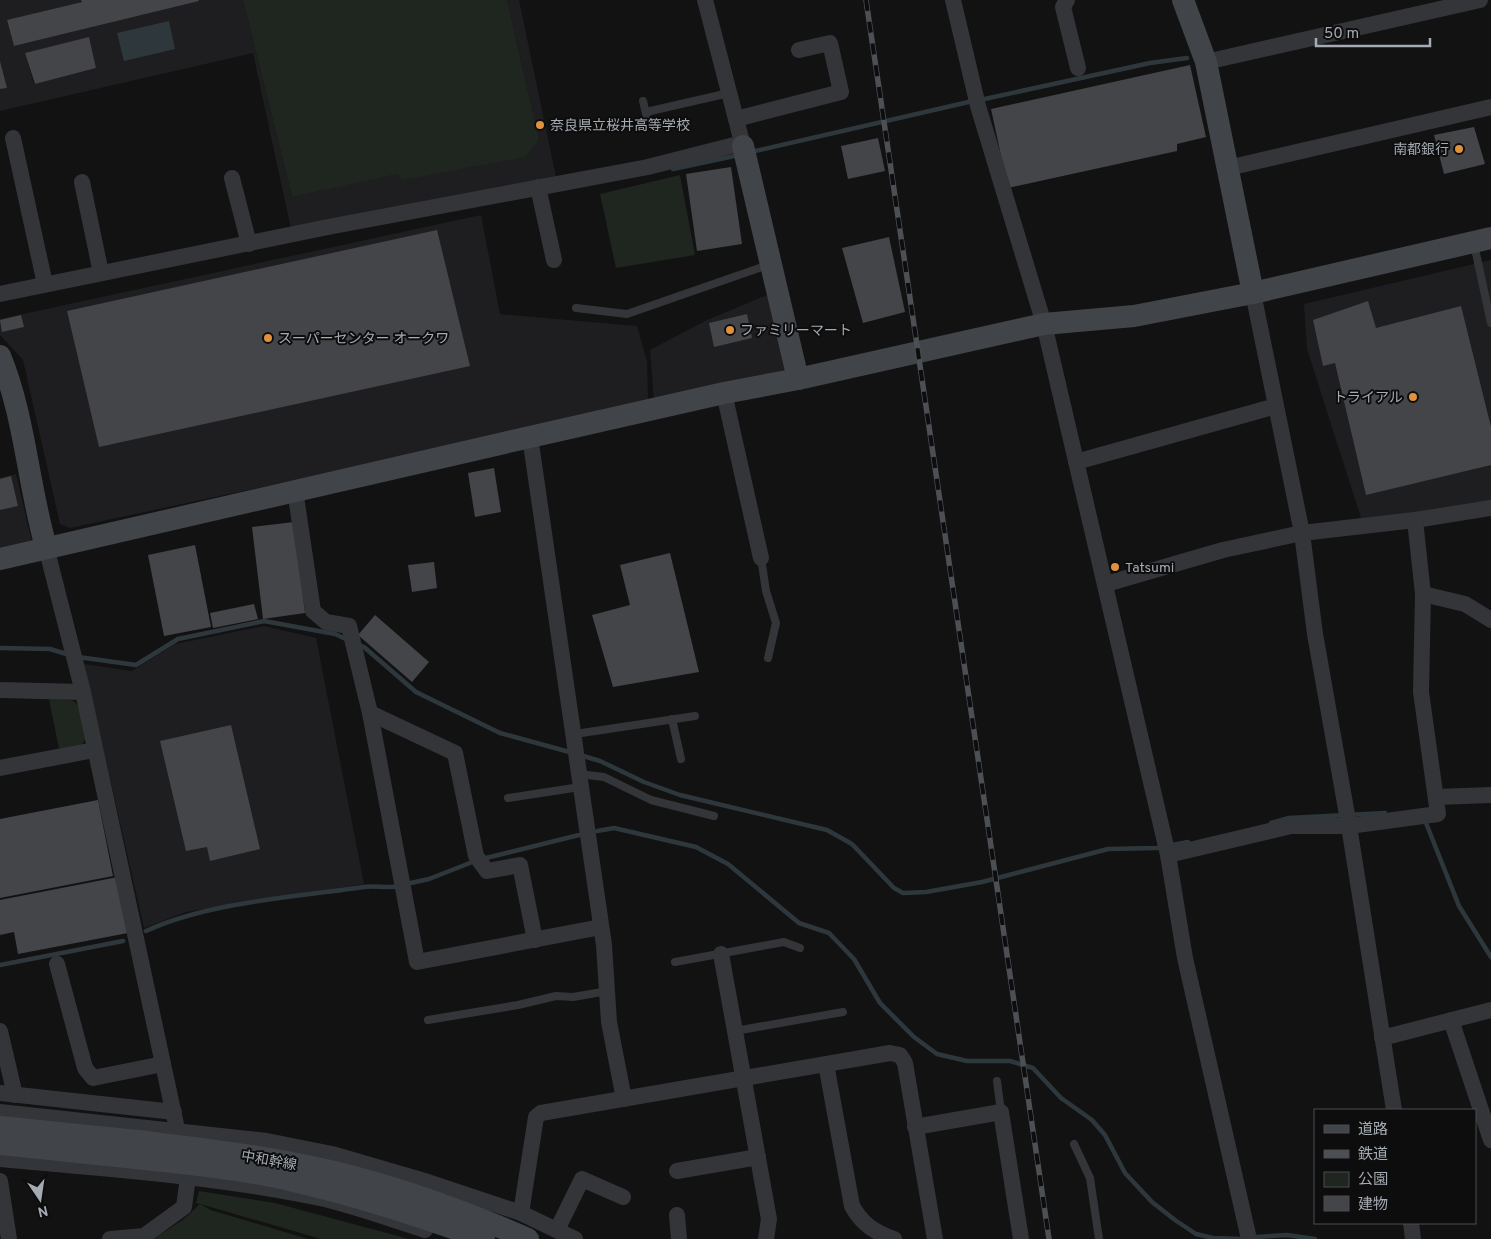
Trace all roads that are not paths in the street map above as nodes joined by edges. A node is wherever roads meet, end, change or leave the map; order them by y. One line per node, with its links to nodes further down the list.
1 (705, 0): 9 (street)
2 (952, 0): 33 (street)
3 (1067, 0): 8 (street)
4 (1183, 0): 7 (street)
5 (1480, 0): 7 (street)
6 (799, 50): 13 (street)
7 (1206, 62): 17 (street)
8 (1078, 68)
9 (729, 93): 12 (lane); 13 (street)
10 (643, 100): 12 (lane)
11 (1491, 107): 17 (street)
12 (646, 112): 14 (lane)
13 (736, 118): 16 (street)
14 (648, 122)
15 (13, 138): 28 (street)
16 (744, 150): 20 (street); 24 (street)
17 (1228, 168): 30 (street)
18 (232, 178): 22 (street)
19 (82, 182): 25 (street)
20 (539, 193): 22 (street); 23 (street)
21 (1482, 240): 27 (lane); 30 (street)
22 (249, 244): 25 (street)
23 (554, 260)
24 (770, 265): 31 (lane); 35 (street)
25 (101, 273): 28 (street)
26 (1491, 278): 27 (lane)
27 (1482, 280): 32 (lane)
28 (45, 284): 29 (street)
29 (0, 294)
30 (1253, 294): 33 (street); 37 (street)
31 (576, 308)
32 (1490, 318)
33 (1044, 324): 35 (street); 39 (street)
34 (0, 356): 44 (street)
35 (798, 380): 36 (street)
36 (724, 393): 38 (street); 45 (street)
37 (1276, 406): 39 (street); 43 (street)
38 (530, 437): 40 (street); 56 (street)
39 (1076, 462): 47 (street)
40 (295, 490): 44 (street); 53 (street)
41 (1491, 508): 42 (street)
42 (1415, 520): 43 (street); 48 (street)
43 (1302, 533): 47 (street); 65 (street)
44 (46, 547): 46 (street); 52 (street)
45 (761, 558): 50 (lane)
46 (0, 559)
47 (1106, 584): 66 (street)
48 (1424, 594): 49 (street); 62 (street)
49 (1491, 620)
50 (768, 658)
51 (0, 690): 52 (street)
52 (83, 692): 57 (street)
53 (370, 713): 68 (street); 68 (street)
54 (695, 716): 55 (lane)
55 (672, 719): 56 (lane); 58 (lane)
56 (574, 734): 60 (street)
57 (94, 750): 59 (street); 81 (street)
58 (681, 759)
59 (0, 768)
60 (578, 768): 63 (lane); 64 (lane); 67 (street)
61 (1491, 795): 62 (street)
62 (1436, 797): 65 (street)
63 (508, 798)
64 (714, 816)
65 (1349, 826): 66 (street); 80 (street)
66 (1168, 855): 120 (street)
67 (601, 927): 68 (street); 73 (street)
68 (535, 940)
69 (800, 948): 70 (lane)
70 (721, 954): 71 (lane); 79 (street)
71 (675, 962)
72 (57, 964): 81 (street)
73 (608, 991): 76 (lane); 86 (street)
74 (1491, 1010): 77 (street)
75 (843, 1012): 79 (lane)
76 (428, 1020)
77 (1451, 1020): 80 (street); 94 (street)
78 (0, 1031): 85 (street)
79 (735, 1031): 83 (street)
80 (1382, 1038): 87 (street)
81 (163, 1064): 89 (street)
82 (826, 1064): 83 (street); 92 (street); 116 (street)
83 (744, 1078): 86 (street); 98 (street)
84 (997, 1081): 90 (lane)
85 (7, 1094): 89 (street)
86 (624, 1099): 104 (street)
87 (1394, 1109)
88 (0, 1112): 93 (street)
89 (174, 1112): 93 (street)
90 (1001, 1112): 92 (street); 118 (street)
91 (0, 1127): 97 (street, 中和幹線)
92 (915, 1127): 117 (street)
93 (177, 1129): 104 (street)
94 (1491, 1140)
95 (0, 1144): 97 (street, 中和幹線)
96 (1074, 1144): 119 (lane)
97 (137, 1150): 111 (street, 中和幹線, bridge); 112 (street, 中和幹線, bridge)
98 (758, 1157): 100 (street); 115 (street)
99 (0, 1159): 101 (street)
100 (677, 1171)
101 (188, 1177): 109 (street); 110 (street)
102 (0, 1181): 108 (street)
103 (623, 1198): 107 (street)
104 (521, 1213): 107 (street)
105 (677, 1216): 114 (street)
106 (1411, 1224): 121 (street)
107 (558, 1230): 113 (street)
108 (9, 1239)
109 (110, 1239)
110 (453, 1239)
111 (484, 1239)
112 (528, 1239)
113 (575, 1239)
114 (679, 1239)
115 (766, 1239)
116 (894, 1239)
117 (935, 1239)
118 (1021, 1239)
119 (1100, 1239)
120 (1249, 1239)
121 (1414, 1239)

